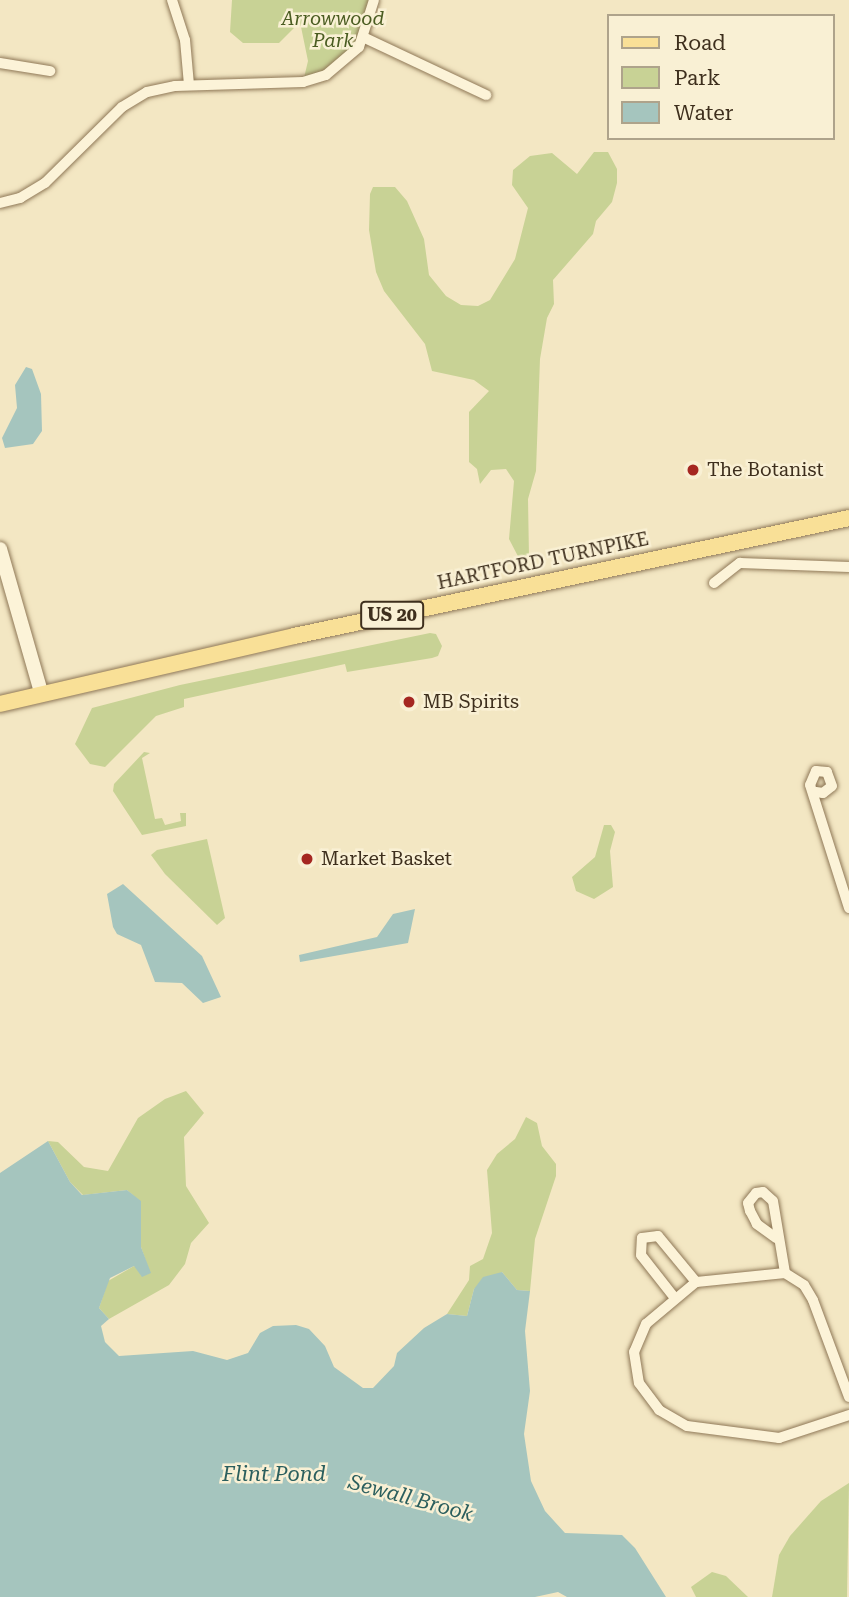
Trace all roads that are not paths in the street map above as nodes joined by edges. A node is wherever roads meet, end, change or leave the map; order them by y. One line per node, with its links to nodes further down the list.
1 (172, 0): 6 (street)
2 (374, 0): 3 (street)
3 (365, 38): 6 (street); 7 (street)
4 (0, 63): 5 (street)
5 (50, 71)
6 (190, 85): 8 (street)
7 (486, 95)
8 (0, 203)
9 (849, 518): 13 (main road, HARTFORD TURNPIKE / US 20)
10 (0, 549): 13 (main road)
11 (849, 568): 12 (street)
12 (714, 583)
13 (41, 692): 14 (main road, HARTFORD TURNPIKE / US 20)
14 (0, 704)
15 (816, 792): 16 (street)
16 (849, 908)
17 (776, 1238): 18 (street)
18 (785, 1273): 19 (street); 21 (street)
19 (696, 1282): 20 (street); 20 (street)
20 (674, 1297): 22 (street)
21 (849, 1397)
22 (849, 1415)

